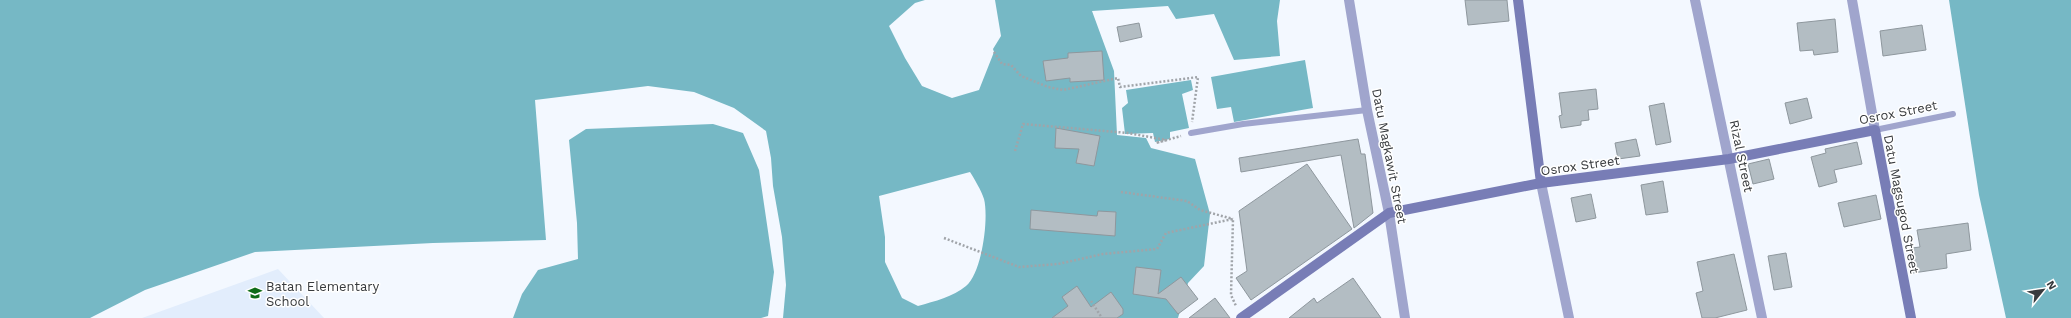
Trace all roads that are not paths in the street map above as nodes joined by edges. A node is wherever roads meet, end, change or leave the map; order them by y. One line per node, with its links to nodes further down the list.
1 (1349, 0): 5 (street, Datu Magkawit Street)
2 (1518, 0): 10 (street)
3 (1695, 0): 9 (street, Rizal Street)
4 (1852, 0): 7 (street, Datu Magsugod Street)
5 (1367, 110): 8 (lane); 11 (street, Datu Magkawit Street)
6 (1953, 114): 7 (lane, Osrox Street)
7 (1875, 130): 9 (street, Osrox Street); 16 (street, Datu Magsugod Street)
8 (1191, 132)
9 (1729, 159): 10 (street, Osrox Street); 15 (street, Rizal Street)
10 (1542, 183): 11 (street, Osrox Street); 14 (street)
11 (1390, 213): 12 (street, Osrox Street); 13 (street, Datu Magkawit Street)
12 (1242, 318)
13 (1405, 318)
14 (1569, 318)
15 (1762, 318)
16 (1911, 318)

